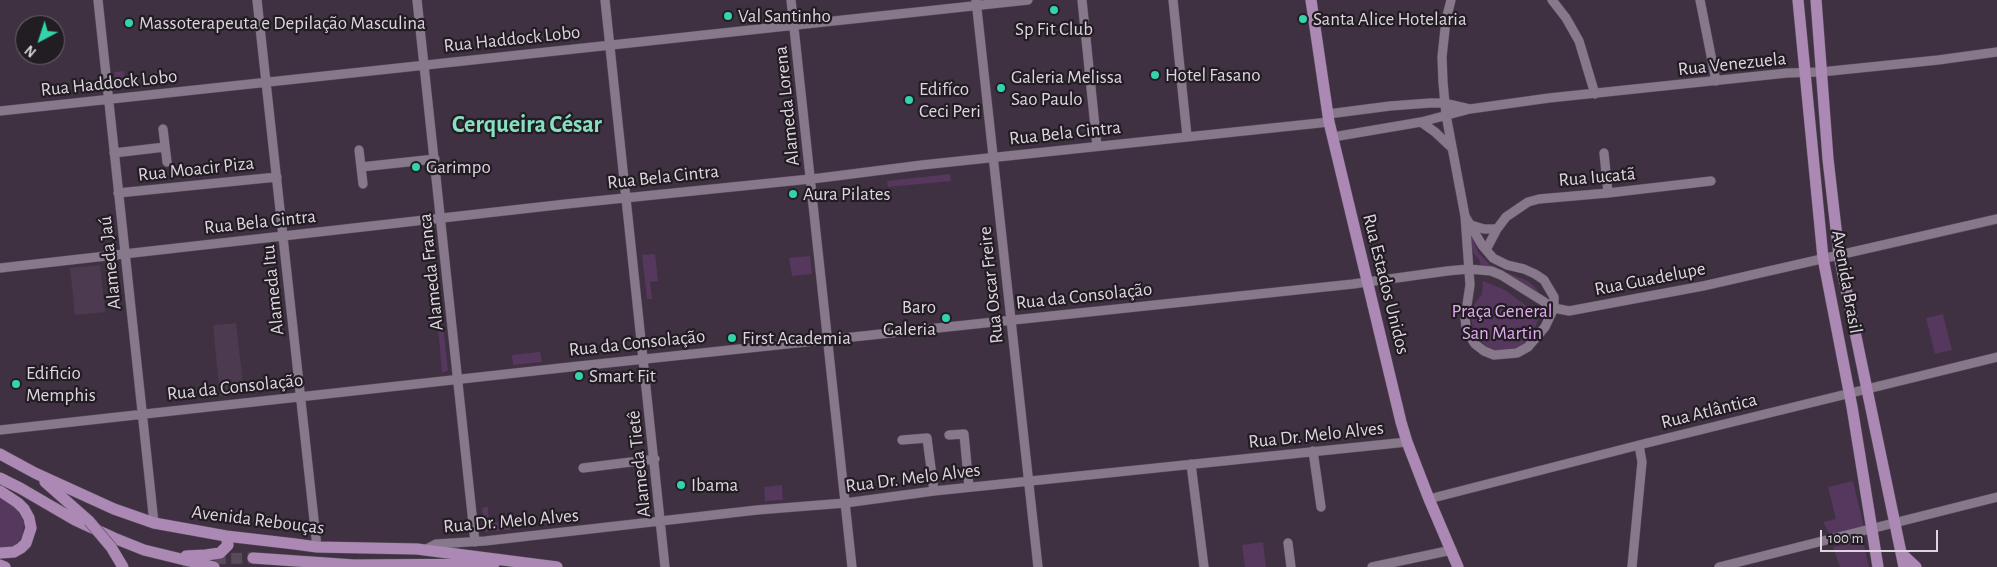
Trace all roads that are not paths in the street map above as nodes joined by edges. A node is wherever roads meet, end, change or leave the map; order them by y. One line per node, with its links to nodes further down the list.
1 (98, 0): 25 (street, Alameda Jaú)
2 (257, 0): 23 (street, Alameda Itu)
3 (417, 0): 19 (street, Alameda Franca)
4 (605, 0): 17 (street, Alameda Tietê)
5 (791, 0): 16 (street, Alameda Lorena)
6 (1028, 0): 15 (street, Rua Haddock Lobo)
7 (1082, 0): 35 (street)
8 (1173, 0): 33 (street)
9 (1311, 0): 30 (main road, Rua Estados Unidos)
10 (1451, 0): 26 (street)
11 (1552, 0): 24 (street)
12 (1700, 0): 22 (street)
13 (1798, 0): 21 (main road, Avenida Brasil)
14 (1816, 0): 20 (main road, Avenida Brasil)
15 (976, 3): 16 (street, Rua Haddock Lobo); 41 (street, Rua Oscar Freire)
16 (794, 26): 17 (street, Rua Haddock Lobo); 46 (street, Alameda Lorena)
17 (610, 46): 19 (street, Rua Haddock Lobo); 51 (street, Alameda Tietê)
18 (1997, 52): 20 (street, Rua Venezuela)
19 (424, 65): 23 (street, Rua Haddock Lobo); 42 (street, Alameda Franca)
20 (1821, 72): 21 (street, Rua Venezuela); 60 (main road, Avenida Brasil)
21 (1806, 73): 22 (street, Rua Venezuela); 61 (main road, Avenida Brasil)
22 (1716, 81): 24 (street, Rua Venezuela)
23 (266, 82): 25 (street, Rua Haddock Lobo); 45 (street, Alameda Itu)
24 (1595, 94): 27 (street, Rua Venezuela)
25 (108, 99): 28 (street, Rua Haddock Lobo); 39 (street, Alameda Jaú)
26 (1444, 103): 27 (street, Rua Venezuela); 29 (street); 30 (street, Rua Venezuela)
27 (1470, 109): 29 (street, Rua Venezuela)
28 (0, 111)
29 (1446, 115): 31 (street, Rua Venezuela); 37 (street)
30 (1329, 118): 33 (street, Rua Bela Cintra); 34 (main road, Rua Estados Unidos)
31 (1421, 122): 34 (street, Rua Venezuela); 37 (street)
32 (163, 129): 36 (street)
33 (1187, 136): 35 (street, Rua Bela Cintra)
34 (1333, 137): 64 (main road, Rua Estados Unidos)
35 (1097, 146): 41 (street, Rua Bela Cintra)
36 (165, 147): 39 (street); 43 (street)
37 (1452, 148): 52 (street)
38 (359, 150): 44 (street)
39 (114, 152): 49 (street, Alameda Jaú)
40 (1604, 153): 50 (street)
41 (993, 158): 46 (street, Rua Bela Cintra); 66 (street, Rua Oscar Freire)
42 (435, 159): 44 (street); 53 (street, Alameda Franca)
43 (167, 162)
44 (361, 167): 48 (street)
45 (276, 177): 49 (street, Rua Moacir Piza); 57 (street, Alameda Itu)
46 (811, 179): 51 (street, Rua Bela Cintra); 67 (street, Alameda Lorena)
47 (1711, 181): 50 (street, Rua Iucatã)
48 (363, 184)
49 (118, 193): 59 (street, Alameda Jaú)
50 (1608, 193): 56 (street, Rua Iucatã)
51 (626, 198): 53 (street, Rua Bela Cintra); 69 (street, Alameda Tietê)
52 (1465, 216): 55 (street); 63 (street)
53 (442, 218): 57 (street, Rua Bela Cintra); 70 (street, Alameda Franca)
54 (1997, 219): 60 (street, Rua Guadelupe)
55 (1471, 225): 56 (street); 58 (street)
56 (1497, 228): 58 (street, Rua Iucatã)
57 (283, 236): 59 (street, Rua Bela Cintra); 73 (street, Alameda Itu)
58 (1486, 250): 65 (street)
59 (125, 253): 62 (street, Rua Bela Cintra); 74 (street, Alameda Jaú)
60 (1839, 255): 61 (street, Rua Guadelupe); 71 (main road, Avenida Brasil)
61 (1823, 258): 65 (street, Rua Guadelupe); 72 (main road, Avenida Brasil)
62 (0, 268)
63 (1469, 269): 64 (street, Rua da Consolação); 65 (street, Rua Guadelupe); 65 (street)
64 (1367, 281): 66 (street, Rua da Consolação); 78 (main road, Rua Estados Unidos)
65 (1554, 308)
66 (1012, 320): 67 (street, Rua da Consolação); 87 (street, Rua Oscar Freire)
67 (828, 340): 69 (street, Rua da Consolação); 93 (street, Alameda Lorena)
68 (1997, 357): 71 (street, Rua Atlântica)
69 (644, 359): 70 (street, Rua da Consolação); 82 (street, Alameda Tietê)
70 (459, 380): 73 (street, Rua da Consolação); 100 (street, Alameda Franca)
71 (1868, 389): 72 (street, Rua Atlântica); 97 (main road, Avenida Brasil)
72 (1849, 394): 79 (street, Rua Atlântica); 98 (main road, Avenida Brasil)
73 (300, 397): 74 (street, Rua da Consolação); 102 (street, Alameda Itu)
74 (142, 413): 75 (street, Rua da Consolação); 96 (street, Alameda Jaú)
75 (0, 430)
76 (949, 434): 88 (street)
77 (902, 440): 90 (street)
78 (1407, 442): 80 (street, Rua Dr. Melo Alves); 92 (main road, Rua Estados Unidos)
79 (1639, 445): 92 (street, Rua Atlântica); 122 (street)
80 (1313, 451): 83 (street, Rua Dr. Melo Alves); 94 (street)
81 (0, 454): 85 (main road, Avenida Rebouças)
82 (655, 459): 84 (street); 95 (street, Alameda Tietê)
83 (1191, 464): 87 (street, Rua Dr. Melo Alves); 118 (street)
84 (583, 468)
85 (35, 473): 96 (main road, Avenida Rebouças); 112 (main road, bridge)
86 (0, 478): 107 (main road)
87 (1028, 482): 88 (street, Rua Dr. Melo Alves); 117 (street, Rua Oscar Freire)
88 (970, 487): 90 (street, Rua Dr. Melo Alves)
89 (0, 491): 105 (main road)
90 (934, 491): 93 (street, Rua Dr. Melo Alves)
91 (1997, 497): 97 (street)
92 (1429, 499): 104 (main road, Rua Estados Unidos)
93 (845, 503): 95 (street, Rua Dr. Melo Alves); 116 (street, Alameda Lorena)
94 (1321, 507)
95 (661, 522): 100 (street, Rua Dr. Melo Alves); 115 (street, Alameda Tietê)
96 (154, 523): 99 (main road, Avenida Rebouças)
97 (1896, 523): 98 (street); 106 (main road, Avenida Brasil)
98 (1872, 529): 123 (street); 124 (main road, Avenida Brasil)
99 (226, 536): 102 (main road, Avenida Rebouças); 107 (main road)
100 (475, 542): 103 (street, Rua Dr. Melo Alves)
101 (1288, 543): 119 (street)
102 (317, 547): 103 (main road, Avenida Rebouças)
103 (425, 550): 109 (main road, Avenida Rebouças)
104 (1452, 550): 120 (street); 121 (main road, Rua Estados Unidos)
105 (0, 553)
106 (1901, 553): 125 (main road, Avenida Brasil); 126 (main road)
107 (162, 555): 113 (main road)
108 (254, 558): 109 (main road, Avenida Rebouças)
109 (526, 562): 114 (main road, Avenida Rebouças)
110 (0, 566): 111 (main road)
111 (5, 567)
112 (123, 567)
113 (214, 567)
114 (557, 567)
115 (665, 567)
116 (852, 567)
117 (1038, 567)
118 (1204, 567)
119 (1291, 567)
120 (1372, 567)
121 (1458, 567)
122 (1632, 567)
123 (1719, 567)
124 (1878, 567)
125 (1904, 567)
126 (1916, 567)

